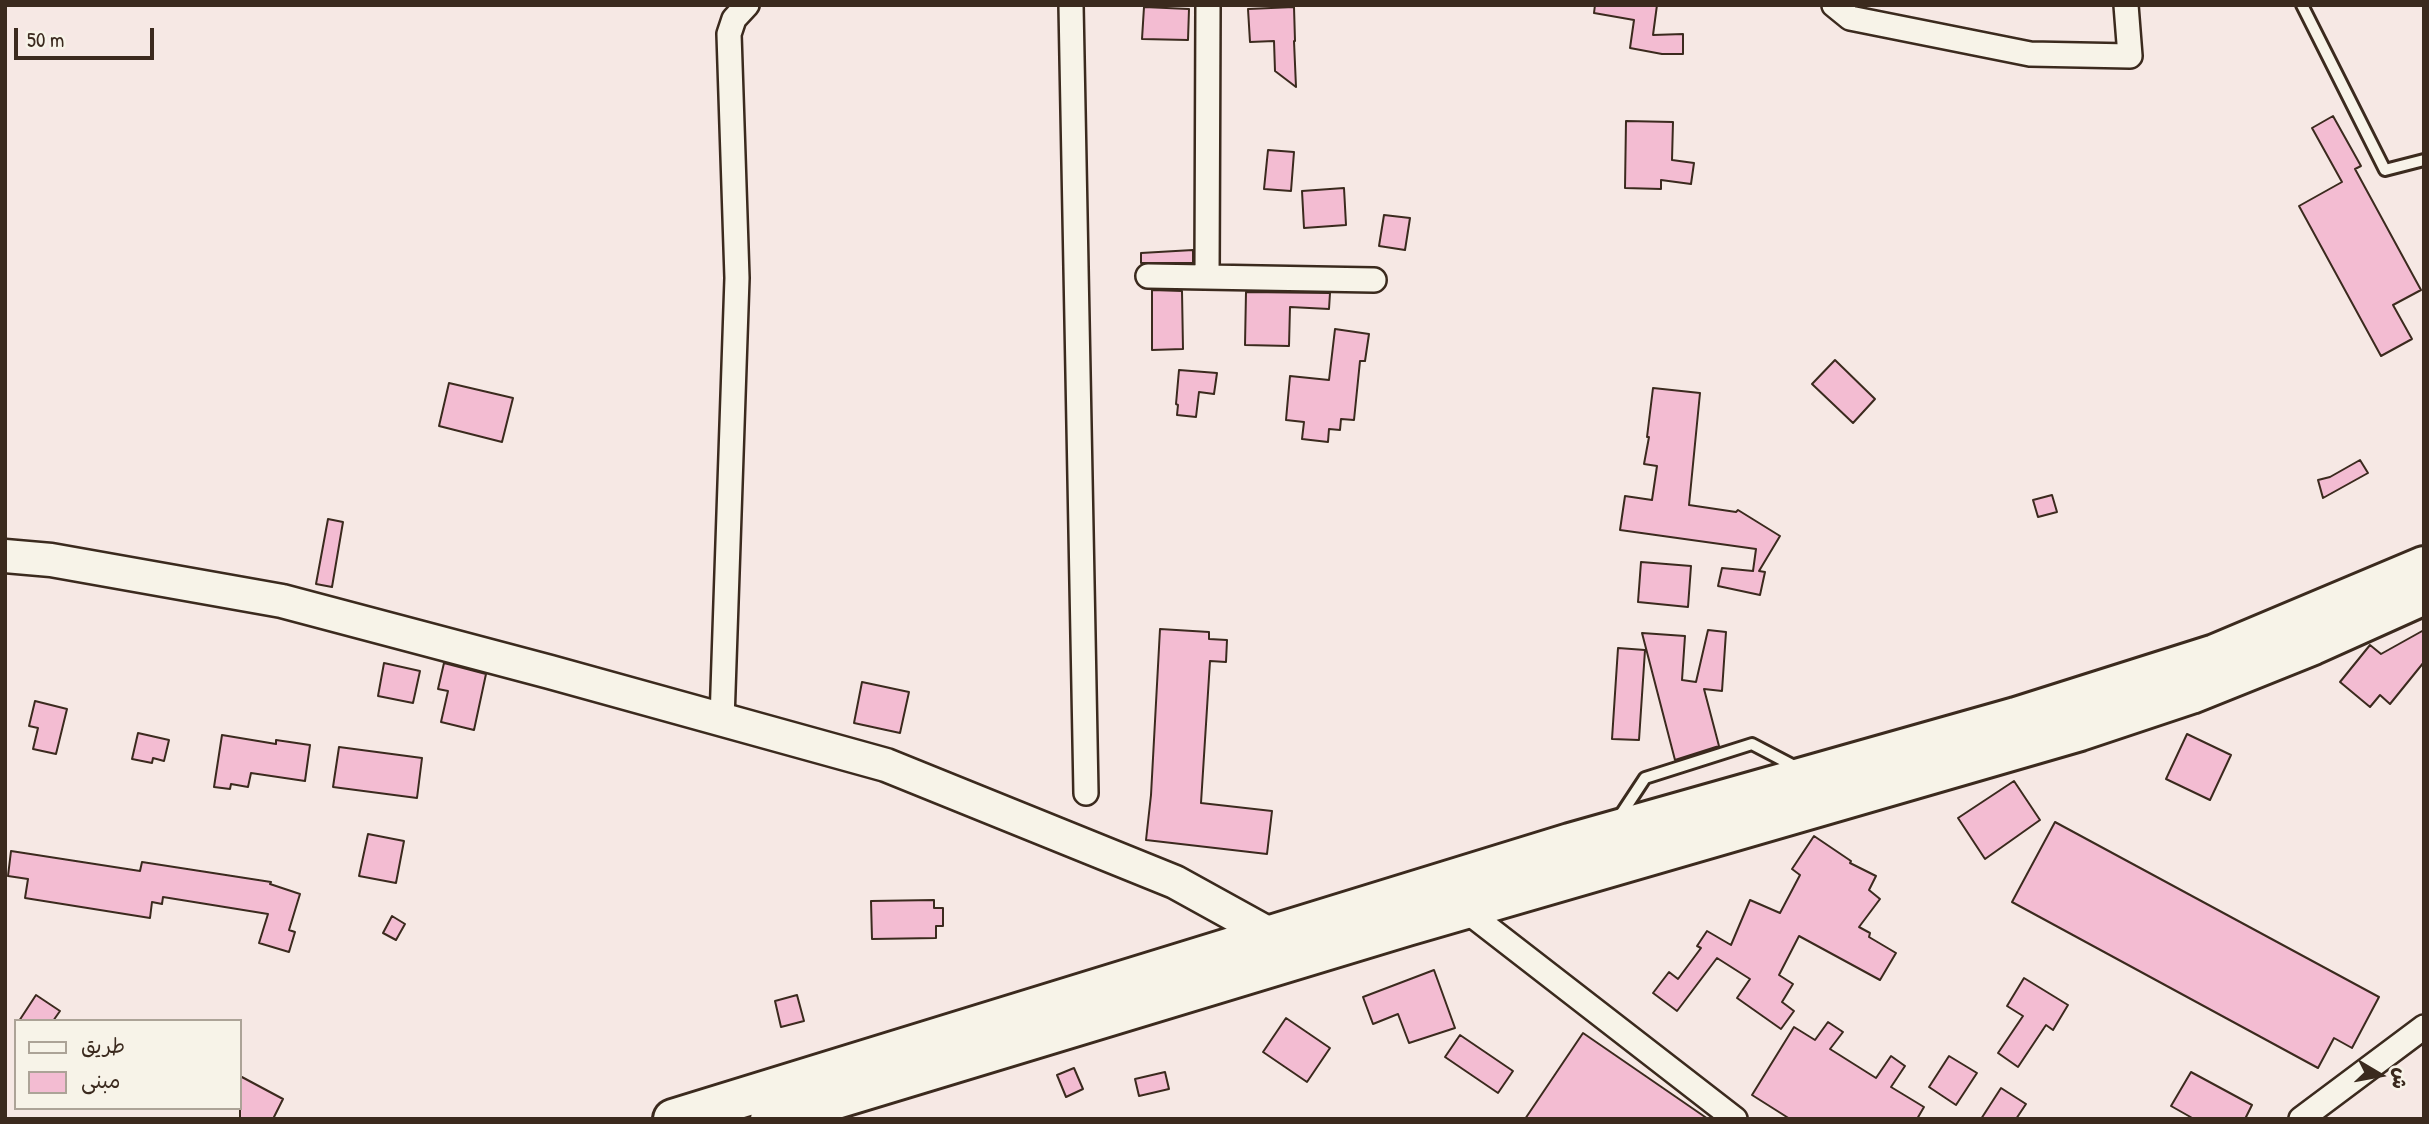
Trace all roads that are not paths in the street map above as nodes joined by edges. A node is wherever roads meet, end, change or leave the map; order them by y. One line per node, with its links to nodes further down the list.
1 (747, 5): 15 (street)
2 (1071, 5): 16 (street)
3 (1834, 5): 7 (street)
4 (2126, 5): 7 (street)
5 (2302, 5): 8 (lane)
6 (1211, 6): 10 (street)
7 (1882, 14)
8 (2424, 160)
9 (1148, 276): 10 (street)
10 (1207, 277): 11 (street)
11 (1374, 280)
12 (5, 556): 15 (street)
13 (2424, 566): 18 (highway)
14 (2424, 595): 17 (highway)
15 (722, 720): 18 (street)
16 (1086, 793)
17 (1464, 909): 18 (highway); 22 (street)
18 (1277, 949): 20 (highway); 21 (highway)
19 (2424, 1027): 23 (street)
20 (673, 1119)
21 (770, 1119)
22 (1735, 1119)
23 (2301, 1119)

